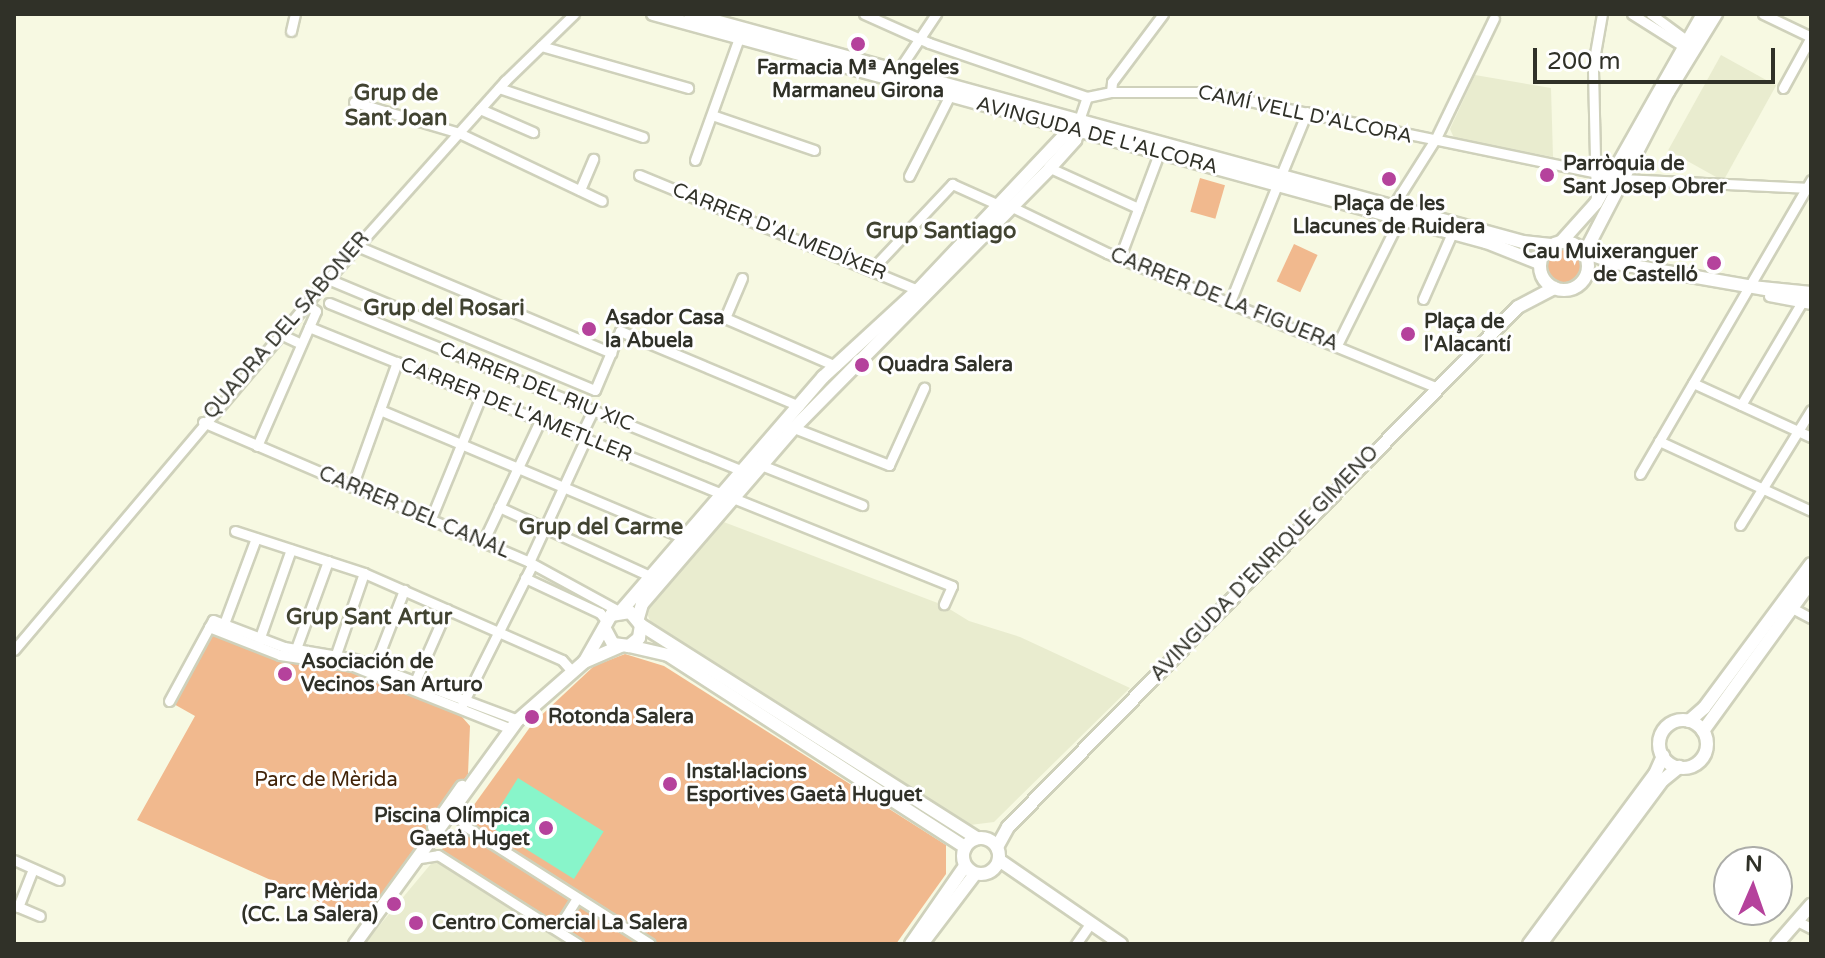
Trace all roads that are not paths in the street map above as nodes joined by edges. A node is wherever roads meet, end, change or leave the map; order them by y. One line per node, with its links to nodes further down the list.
1 (295, 14): 15 (street)
2 (574, 14): 20 (street, QUADRA DEL SABONER)
3 (653, 14): 17 (main road, AVINGUDA DE L'ALCORA)
4 (690, 14): 21 (main road, AVINGUDA DE L'ALCORA)
5 (864, 14): 18 (street)
6 (936, 14): 18 (street)
7 (1163, 14): 25 (street)
8 (1602, 14): 42 (street)
9 (1632, 14): 19 (street)
10 (1651, 14): 19 (street)
11 (1703, 14): 19 (main road)
12 (1716, 14): 19 (main road)
13 (1763, 14): 16 (street)
14 (1494, 18): 36 (street)
15 (291, 31)
16 (1811, 37): 24 (street)
17 (739, 38): 26 (main road, AVINGUDA DE L'ALCORA); 31 (street)
18 (920, 38): 21 (street); 27 (street)
19 (1688, 45): 45 (main road)
20 (541, 46): 22 (street, QUADRA DEL SABONER); 23 (street)
21 (898, 71): 32 (main road, AVINGUDA DE L'ALCORA)
22 (499, 88): 29 (street, QUADRA DEL SABONER); 35 (street)
23 (688, 88)
24 (1783, 88)
25 (1111, 92): 27 (street, CAMÍ VELL D'ALCORA); 30 (street, CAMÍ VELL D'ALCORA)
26 (950, 95): 32 (main road, AVINGUDA DE L'ALCORA); 44 (street)
27 (1087, 97): 32 (street)
28 (354, 102): 34 (street)
29 (480, 109): 33 (street); 34 (street, QUADRA DEL SABONER)
30 (1307, 112): 36 (street, CAMÍ VELL D'ALCORA); 46 (street)
31 (712, 115): 37 (street); 40 (street)
32 (1075, 126): 38 (main road, AVINGUDA DE L'ALCORA); 41 (main road); 46 (main road, AVINGUDA DE L'ALCORA); 51 (main road)
33 (533, 132)
34 (459, 133): 48 (street); 56 (street, QUADRA DEL SABONER)
35 (643, 137)
36 (1433, 142): 42 (street, CAMÍ VELL D'ALCORA); 53 (street)
37 (814, 150)
38 (1159, 153): 46 (main road, AVINGUDA DE L'ALCORA); 52 (street)
39 (593, 159): 48 (street)
40 (695, 160)
41 (1050, 168): 51 (main road); 52 (street)
42 (1595, 170): 45 (street, CAMÍ VELL D'ALCORA); 50 (street)
43 (639, 175): 61 (street, CARRER D'ALMEDÍXER)
44 (909, 176)
45 (1617, 178): 47 (street, CAMÍ VELL D'ALCORA); 50 (main road); 57 (main road)
46 (1279, 180): 53 (main road, AVINGUDA DE L'ALCORA); 72 (street)
47 (1809, 185): 65 (street)
48 (580, 190): 49 (street)
49 (602, 201)
50 (1596, 203): 55 (main road)
51 (1006, 206): 58 (street, CARRER DE LA FIGUERA); 61 (street, CARRER DE LA FIGUERA); 67 (main road); 81 (main road)
52 (1138, 208): 58 (street)
53 (1400, 208): 54 (main road, AVINGUDA DE L'ALCORA); 55 (main road, AVINGUDA DE L'ALCORA); 78 (street)
54 (1452, 233): 60 (main road, AVINGUDA DE L'ALCORA); 69 (street)
55 (1556, 243): 57 (main road); 60 (main road)
56 (357, 246): 64 (street, QUADRA DEL SABONER); 79 (street)
57 (1585, 252): 59 (main road); 62 (main road)
58 (1120, 257): 72 (street, CARRER DE LA FIGUERA)
59 (1616, 263): 62 (main road); 65 (main road)
60 (1540, 267): 66 (main road); 70 (main road, AVINGUDA D'ENRIQUE GIMENO)
61 (872, 269): 67 (street, CARRER D'ALMEDÍXER)
62 (1588, 271): 66 (main road)
63 (742, 278): 81 (street)
64 (328, 279): 74 (street, QUADRA DEL SABONER); 79 (street)
65 (1748, 286): 68 (street); 71 (main road); 71 (street); 83 (street)
66 (1554, 288): 70 (main road, AVINGUDA D'ENRIQUE GIMENO)
67 (918, 290): 81 (main road)
68 (1811, 291)
69 (1423, 299)
70 (1526, 299): 85 (main road, AVINGUDA D'ENRIQUE GIMENO)
71 (1808, 301): 87 (street)
72 (1230, 302): 78 (street, CARRER DE LA FIGUERA)
73 (329, 303): 103 (street, CARRER DEL RIU XIC)
74 (306, 304): 75 (street); 76 (street, QUADRA DEL SABONER)
75 (309, 327): 77 (street); 80 (street, CARRER DE L'AMETLLER)
76 (280, 334): 77 (street); 93 (street, QUADRA DEL SABONER)
77 (301, 344): 100 (street)
78 (1337, 345): 85 (street, CARRER DE LA FIGUERA)
79 (611, 353): 88 (street)
80 (397, 362): 86 (street, CARRER DE L'AMETLLER); 89 (street)
81 (841, 370): 82 (main road)
82 (828, 381): 88 (main road); 94 (main road)
83 (1693, 383): 87 (street); 98 (street)
84 (924, 388): 94 (street)
85 (1438, 388): 154 (main road, AVINGUDA D'ENRIQUE GIMENO)
86 (481, 396): 92 (street, CARRER DE L'AMETLLER); 99 (street)
87 (1741, 405): 95 (street)
88 (799, 406): 94 (main road)
89 (380, 410): 99 (street); 106 (street)
90 (1811, 410): 95 (street)
91 (592, 412): 97 (street)
92 (540, 421): 97 (street, CARRER DE L'AMETLLER); 102 (street)
93 (203, 422): 100 (street, CARRER DEL CANAL); 139 (street, QUADRA DEL SABONER)
94 (789, 426): 101 (main road)
95 (1798, 431): 96 (street); 107 (street)
96 (1811, 437)
97 (583, 438): 105 (street); 108 (street, CARRER DE L'AMETLLER)
98 (1659, 441): 104 (street); 107 (street)
99 (461, 444): 102 (street); 112 (street)
100 (257, 446): 106 (street, CARRER DEL CANAL)
101 (757, 462): 103 (main road); 108 (main road); 109 (street)
102 (518, 467): 105 (street); 110 (street)
103 (743, 471): 108 (main road)
104 (1640, 474)
105 (564, 486): 114 (street); 118 (street)
106 (352, 487): 112 (street, CARRER DEL CANAL)
107 (1763, 487): 111 (street); 113 (street)
108 (728, 496): 118 (main road); 128 (street, CARRER DE L'AMETLLER)
109 (862, 505)
110 (499, 507): 114 (street); 117 (street)
111 (1811, 511)
112 (430, 521): 117 (street, CARRER DEL CANAL)
113 (1740, 525)
114 (544, 528): 121 (street); 124 (street)
115 (235, 531): 116 (street)
116 (256, 538): 119 (street); 135 (street)
117 (483, 542): 121 (street, CARRER DEL CANAL)
118 (689, 542): 124 (main road); 133 (main road)
119 (291, 549): 120 (street); 137 (street)
120 (328, 561): 123 (street); 140 (street)
121 (530, 564): 125 (street); 131 (street, CARRER DEL CANAL)
122 (1811, 564): 148 (main road)
123 (364, 573): 127 (street); 141 (street)
124 (652, 577): 131 (main road)
125 (525, 578): 134 (street, CARRER DEL CANAL); 136 (street)
126 (1811, 582): 129 (main road)
127 (404, 590): 130 (street); 143 (street)
128 (944, 604)
129 (1792, 608): 132 (street); 150 (main road)
130 (447, 609): 136 (street); 145 (street)
131 (620, 611): 133 (main road); 134 (main road)
132 (1811, 618)
133 (639, 622): 138 (main road); 154 (main road)
134 (606, 625): 138 (main road); 142 (main road)
135 (223, 628): 137 (street); 146 (street)
136 (496, 633): 144 (street); 147 (street)
137 (258, 642): 140 (street)
138 (625, 646): 142 (main road); 155 (main road)
139 (14, 650)
140 (294, 653): 141 (street)
141 (334, 659): 143 (street)
142 (584, 662): 144 (main road)
143 (373, 670): 145 (street)
144 (572, 671): 149 (main road)
145 (413, 685): 147 (street)
146 (169, 701)
147 (463, 704): 149 (street)
148 (1689, 721): 150 (main road); 151 (main road)
149 (514, 724): 153 (main road)
150 (1703, 731): 152 (main road)
151 (1663, 756): 152 (main road); 178 (main road)
152 (1679, 767): 179 (main road)
153 (454, 806): 156 (main road); 162 (main road); 163 (street)
154 (987, 841): 155 (main road, AVINGUDA D'ENRIQUE GIMENO); 158 (main road)
155 (965, 847): 160 (main road)
156 (429, 852): 162 (main road); 170 (street)
157 (14, 860): 159 (street)
158 (996, 865): 160 (main road); 168 (main road)
159 (33, 869): 161 (street); 165 (street)
160 (970, 870): 174 (main road); 175 (main road)
161 (59, 880)
162 (388, 897): 171 (main road)
163 (577, 898): 170 (street); 173 (street)
164 (1811, 905): 167 (main road)
165 (16, 906): 166 (street)
166 (40, 916)
167 (1797, 921): 169 (street); 180 (main road)
168 (1090, 924): 176 (street); 177 (main road)
169 (1811, 928)
170 (557, 930): 172 (street)
171 (355, 944)
172 (578, 944)
173 (650, 944)
174 (911, 944)
175 (922, 944)
176 (1076, 944)
177 (1121, 944)
178 (1529, 944)
179 (1541, 944)
180 (1777, 944)

